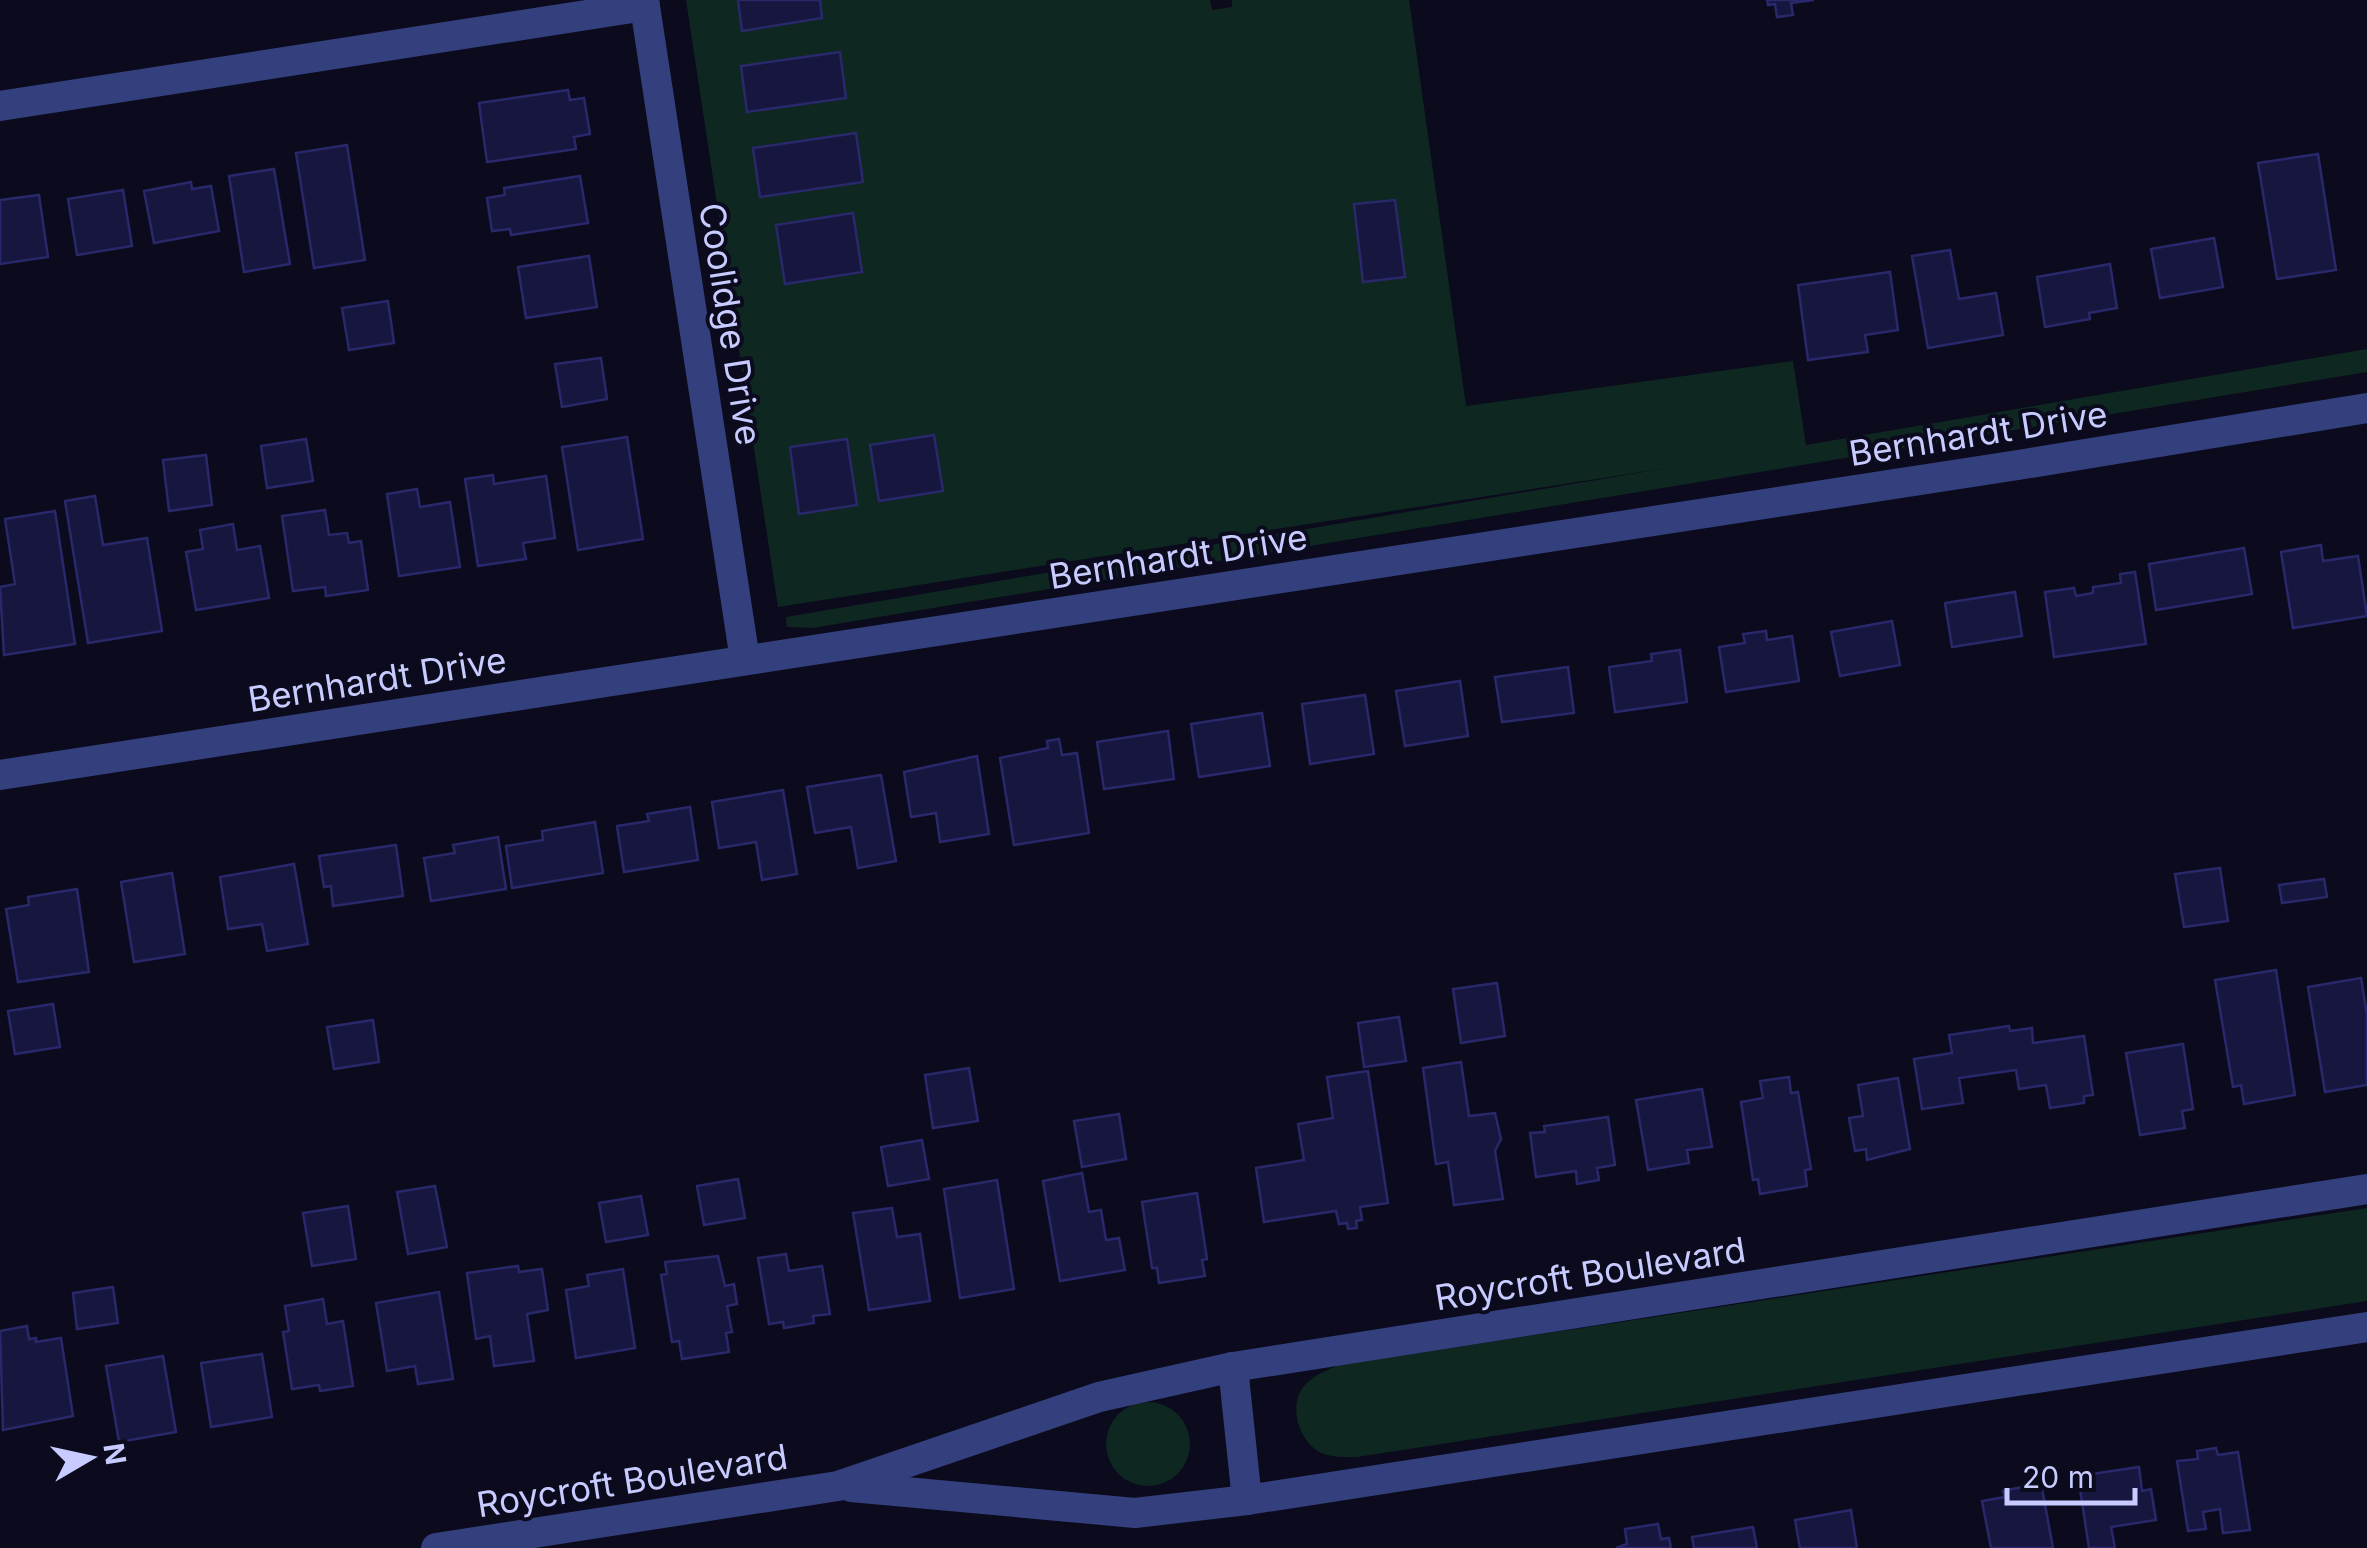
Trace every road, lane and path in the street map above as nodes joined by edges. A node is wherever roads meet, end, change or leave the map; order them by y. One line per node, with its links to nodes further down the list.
1 (644, 3): 2 (street); 4 (street, Coolidge Drive)
2 (0, 106)
3 (2367, 408): 4 (street, Bernhardt Drive)
4 (745, 660): 5 (street, Bernhardt Drive)
5 (0, 775)
6 (2367, 1189): 8 (street, Roycroft Boulevard)
7 (2367, 1327): 10 (street, Roycroft Boulevard)
8 (1233, 1367): 9 (street, Roycroft Boulevard); 10 (street)
9 (838, 1486): 10 (street, Roycroft Boulevard); 11 (street, Roycroft Boulevard)
10 (1248, 1500)
11 (436, 1548)

